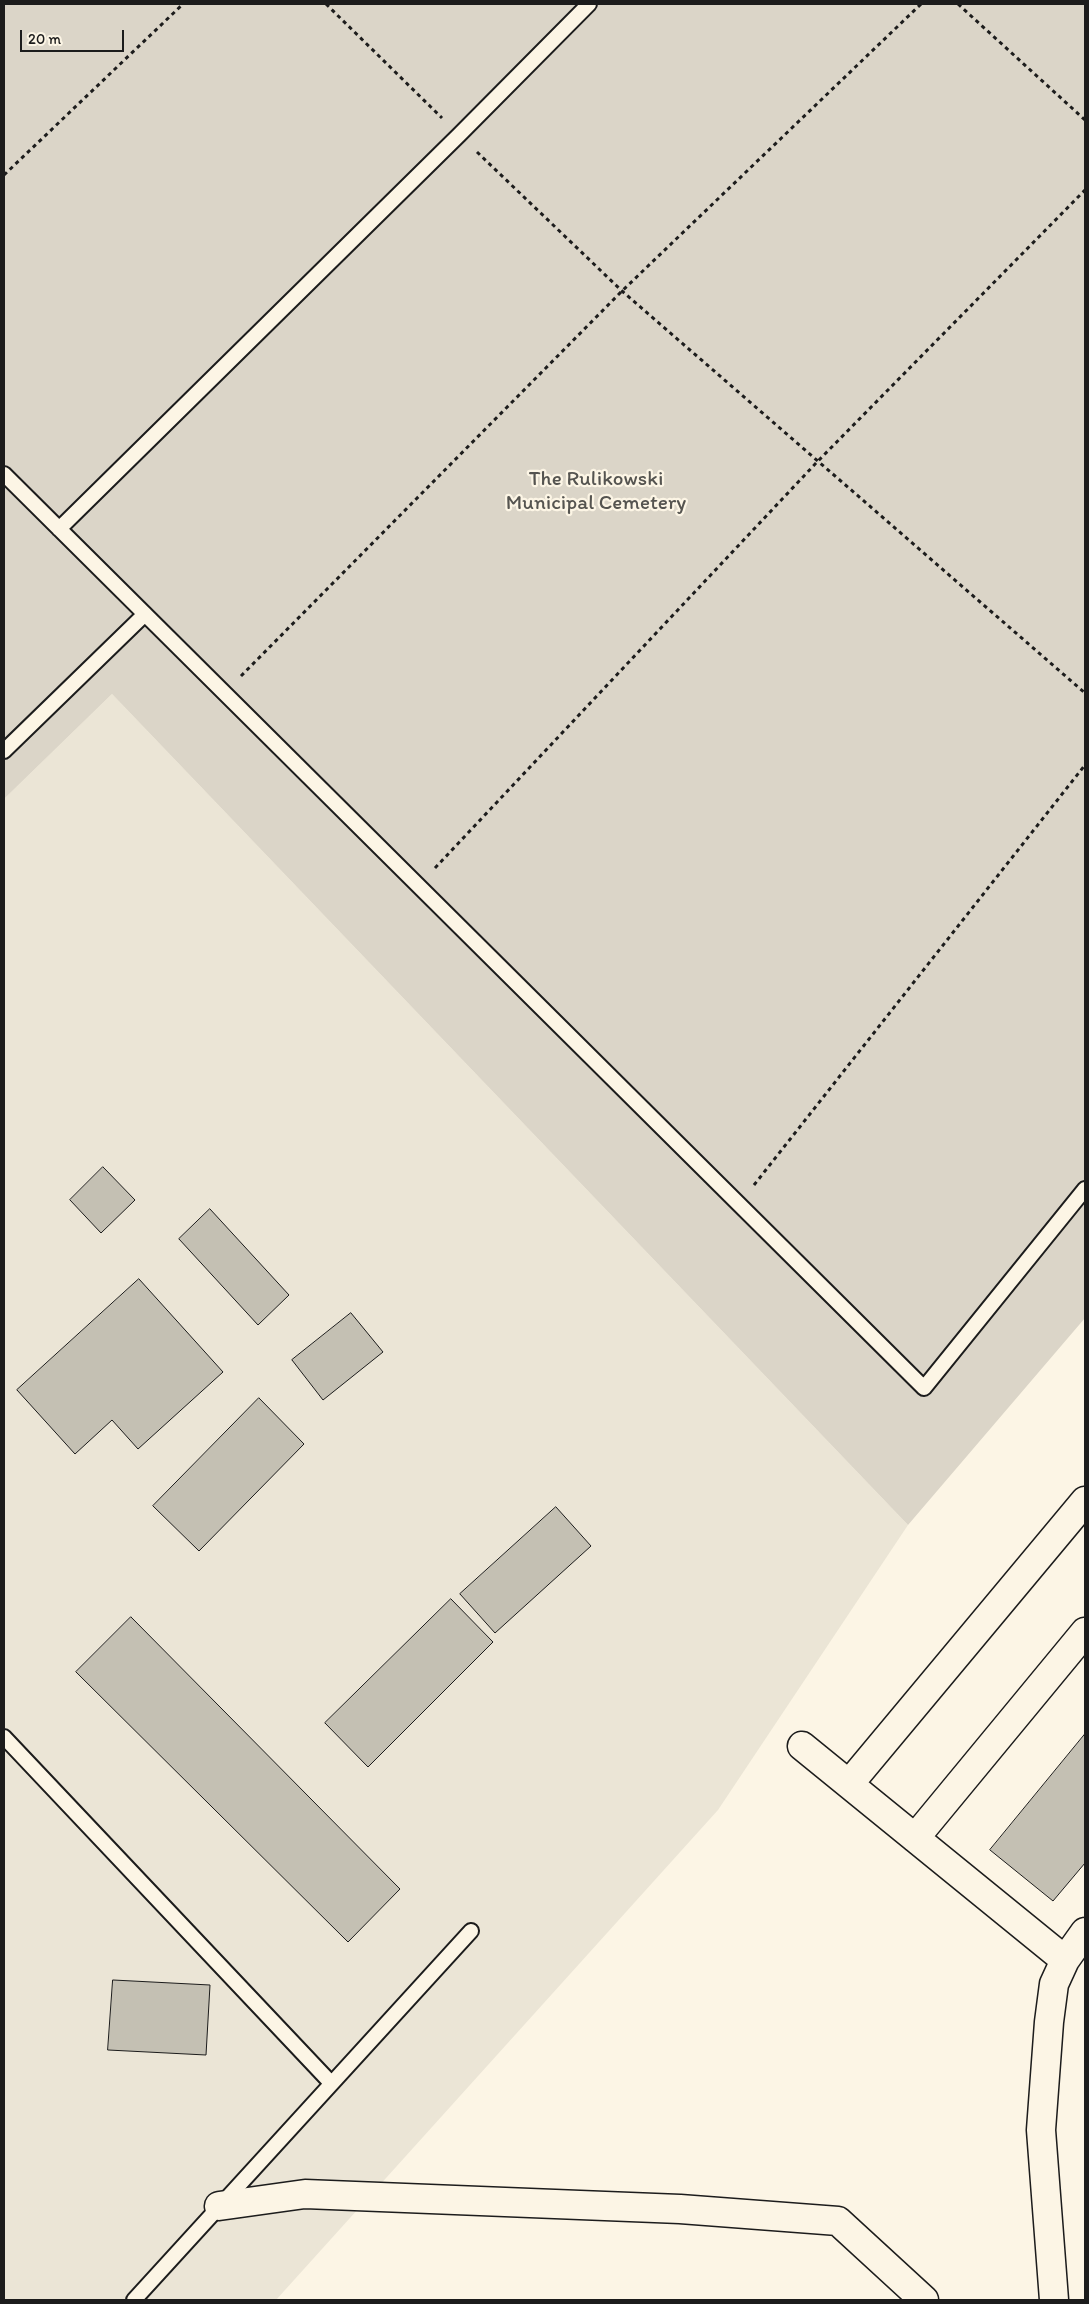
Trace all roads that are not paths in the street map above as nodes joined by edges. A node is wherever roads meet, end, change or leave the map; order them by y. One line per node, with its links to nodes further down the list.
1 (589, 4): 3 (lane)
2 (4, 474): 3 (lane)
3 (59, 529): 4 (lane)
4 (145, 614): 5 (lane); 6 (lane)
5 (4, 751)
6 (1085, 1188)
7 (1085, 1501): 11 (street)
8 (1085, 1632): 12 (street)
9 (4, 1737): 16 (lane)
10 (802, 1746): 11 (street)
11 (849, 1784): 12 (street)
12 (915, 1838): 15 (street)
13 (471, 1931): 16 (lane)
14 (1085, 1932): 15 (street)
15 (1065, 1960): 20 (street)
16 (331, 2083): 17 (lane)
17 (219, 2206): 18 (lane); 19 (street)
18 (134, 2300)
19 (924, 2300)
20 (1054, 2300)

